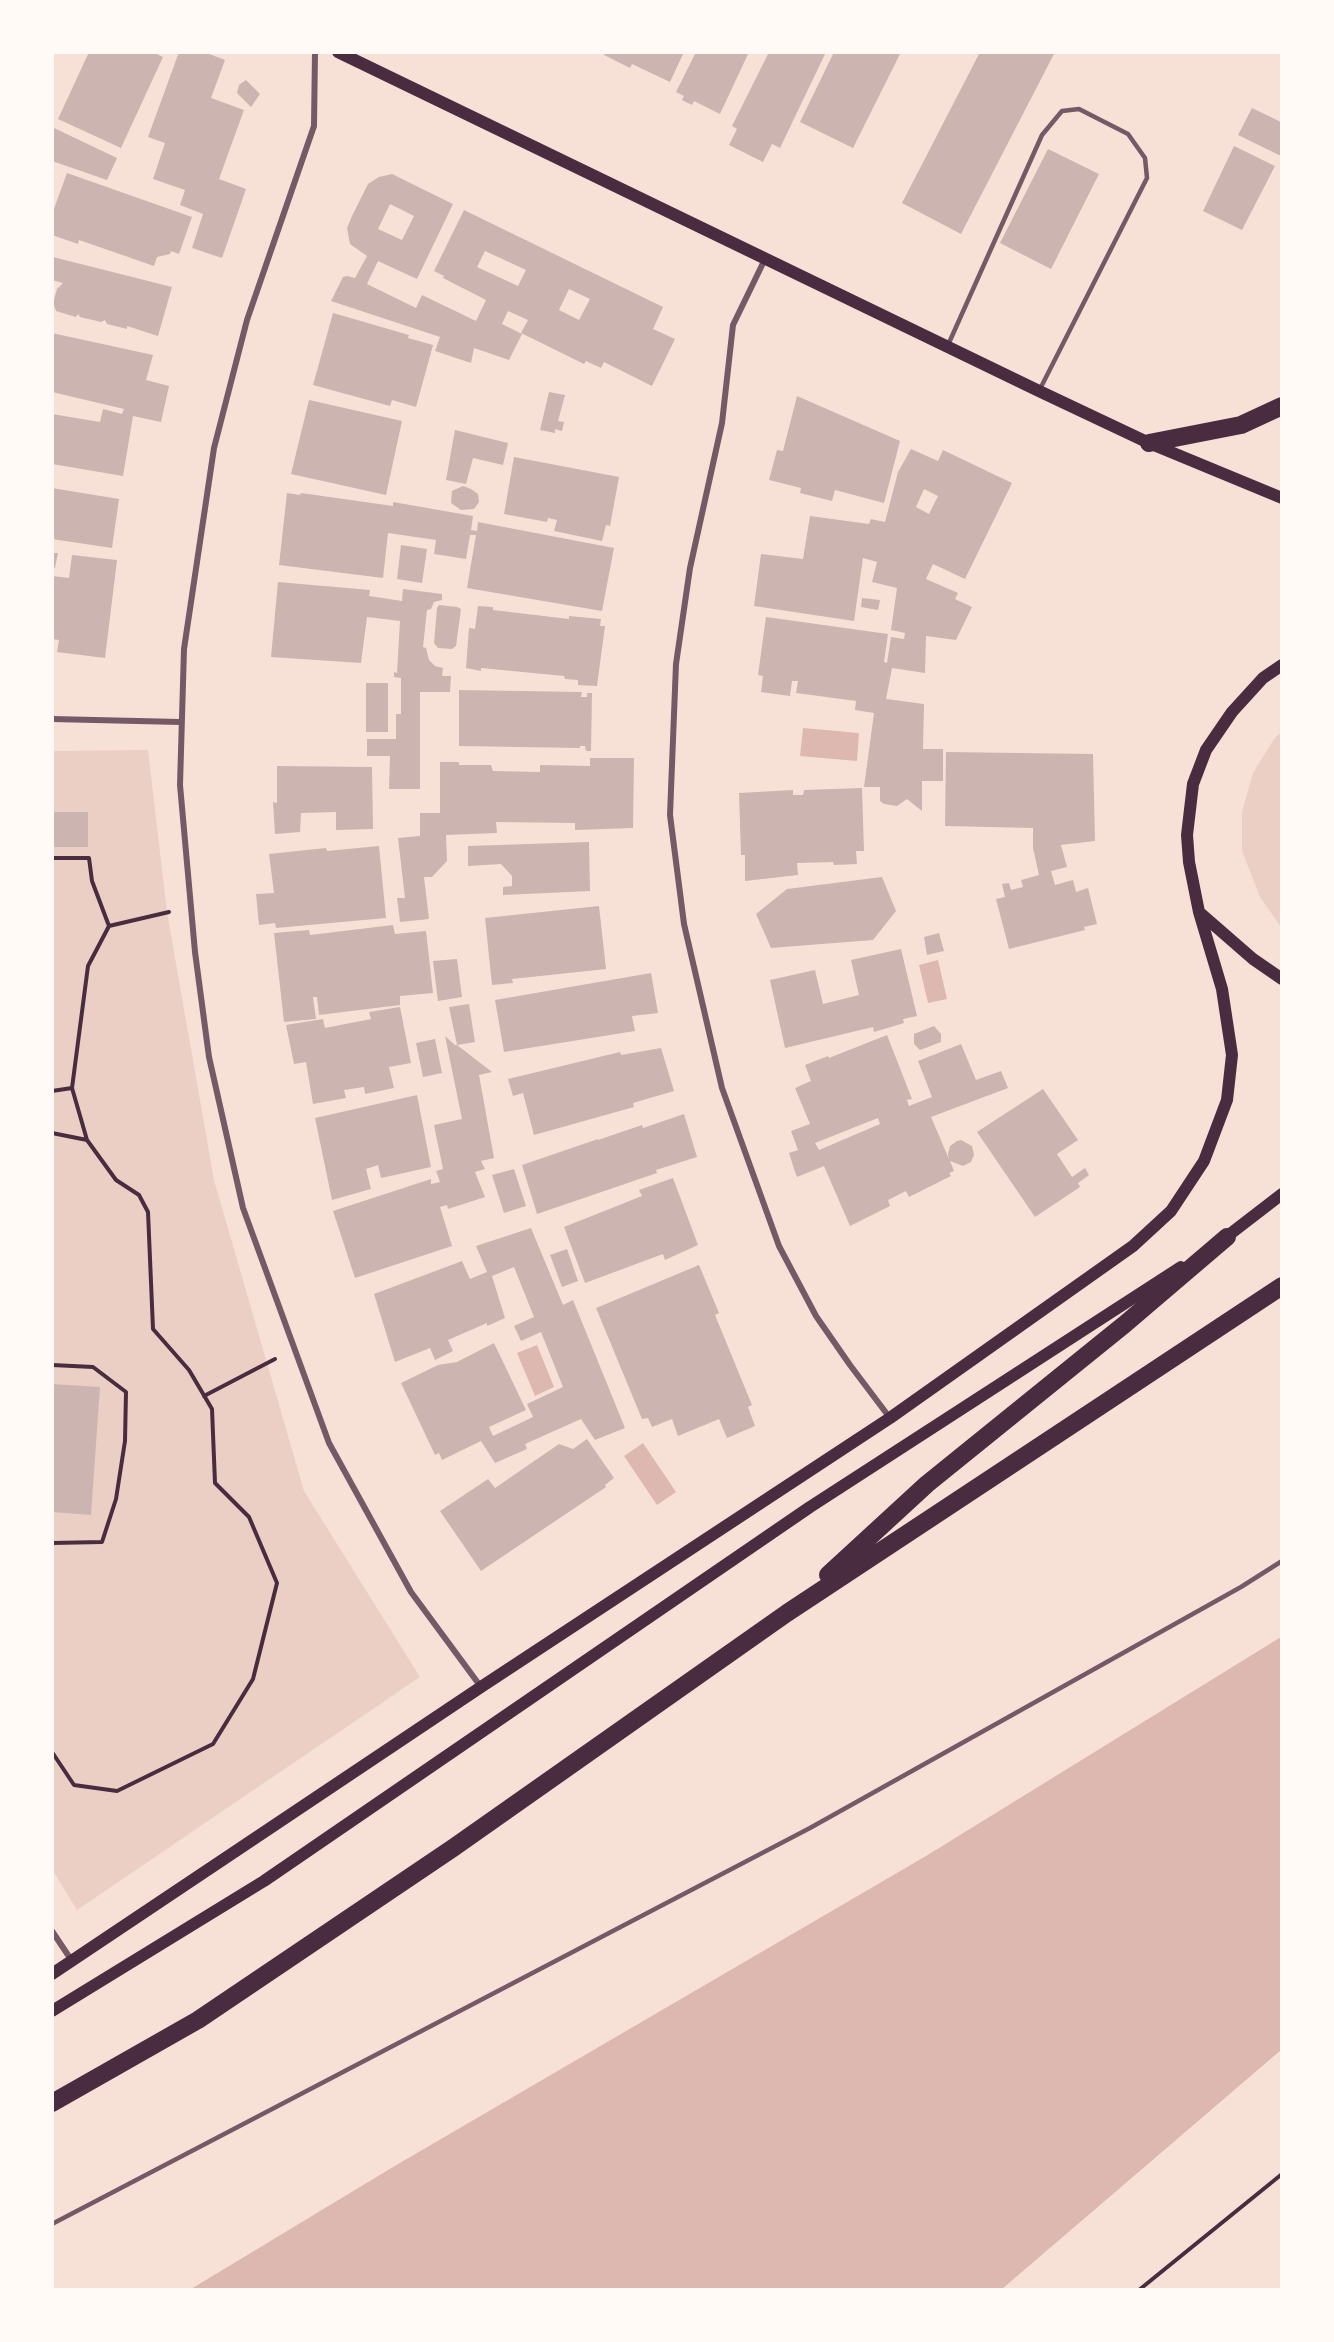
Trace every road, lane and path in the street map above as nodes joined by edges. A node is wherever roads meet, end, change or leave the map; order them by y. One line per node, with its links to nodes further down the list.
1 (315, 52): 11 (street)
2 (338, 52): 3 (main road)
3 (765, 259): 4 (main road); 27 (street)
4 (947, 347): 5 (main road); 5 (lane)
5 (1039, 391): 7 (main road)
6 (1281, 406): 7 (highway)
7 (1149, 443): 8 (main road)
8 (1281, 498)
9 (1281, 665): 14 (main road)
10 (52, 719): 11 (street)
11 (180, 722): 13 (street)
12 (52, 858): 15 (path)
13 (190, 909): 15 (path); 24 (street)
14 (1199, 912): 16 (main road); 27 (main road)
15 (109, 926): 17 (path)
16 (1281, 979)
17 (72, 1088): 18 (path); 20 (path)
18 (53, 1090)
19 (52, 1133): 20 (path)
20 (87, 1140): 26 (path)
21 (1281, 1194): 22 (main road)
22 (1227, 1238): 30 (highway); 36 (main road)
23 (1281, 1286): 30 (highway)
24 (294, 1349): 26 (path); 31 (street)
25 (52, 1365): 28 (path)
26 (204, 1396): 32 (path)
27 (890, 1418): 31 (main road)
28 (52, 1543)
29 (1281, 1561): 39 (lane)
30 (787, 1613): 37 (highway)
31 (481, 1687): 34 (main road)
32 (52, 1752)
33 (52, 1931): 34 (street)
34 (72, 1961): 35 (main road)
35 (52, 1974)
36 (52, 2011)
37 (52, 2103)
38 (1281, 2174): 40 (path)
39 (52, 2224)
40 (1139, 2289)

